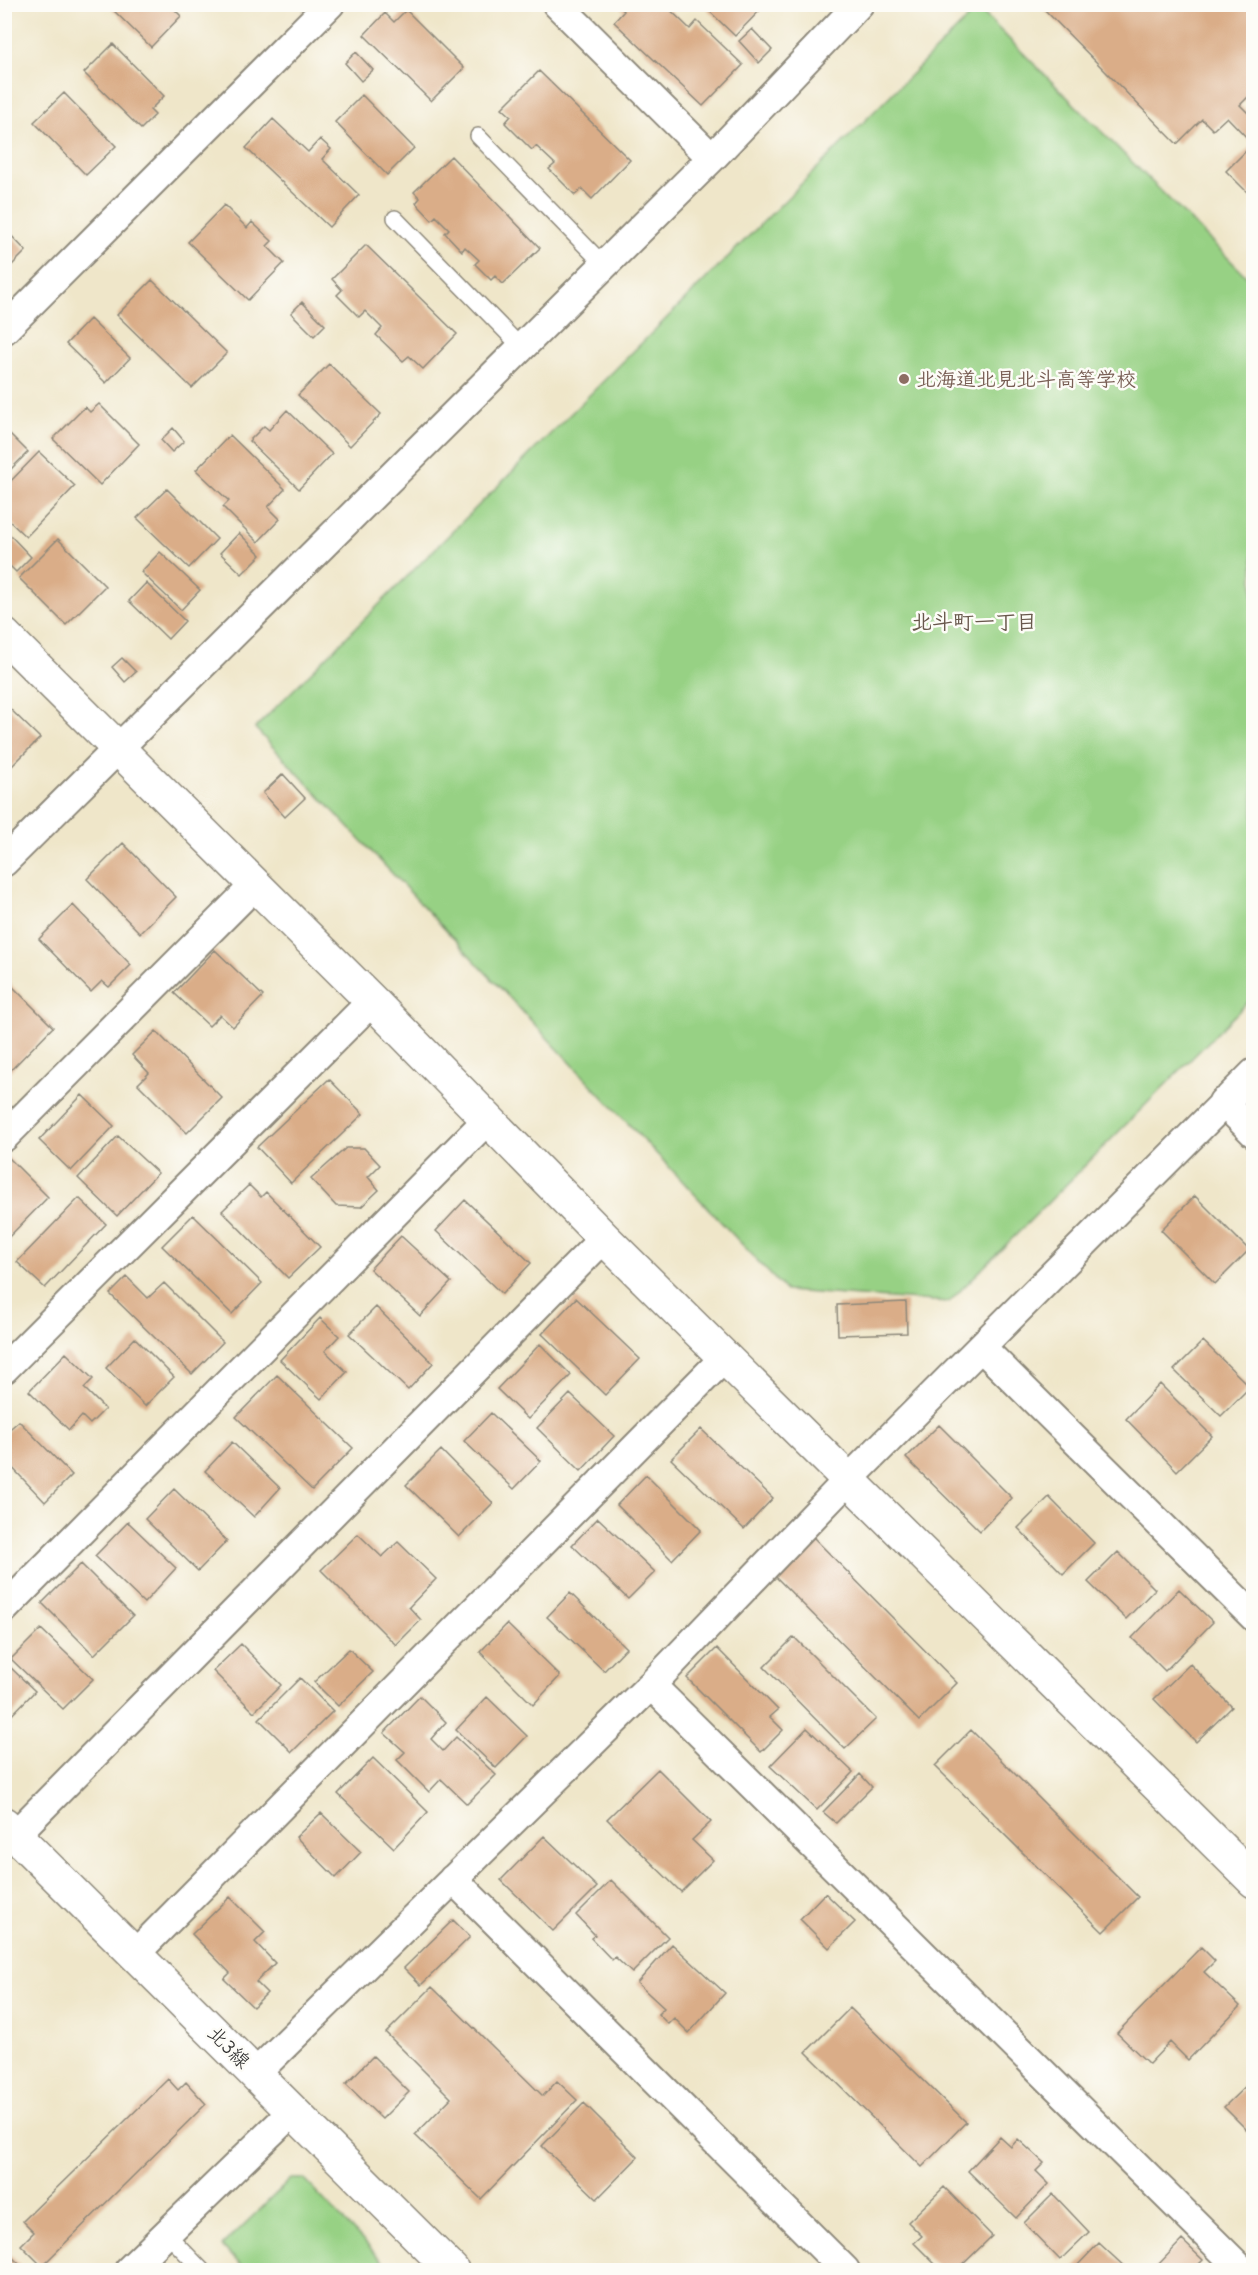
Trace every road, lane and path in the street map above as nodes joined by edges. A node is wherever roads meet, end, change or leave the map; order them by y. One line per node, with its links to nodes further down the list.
1 (330, 4): 8 (street)
2 (557, 4): 5 (street)
3 (859, 4): 5 (street)
4 (478, 136): 7 (lane)
5 (712, 158): 7 (street)
6 (395, 218): 9 (lane)
7 (604, 265): 9 (street)
8 (4, 330)
9 (521, 347): 11 (street)
10 (4, 635): 11 (street)
11 (117, 747): 12 (street); 13 (street)
12 (4, 862)
13 (255, 885): 14 (street); 19 (street)
14 (372, 1001): 17 (street); 23 (street)
15 (1254, 1073): 16 (street)
16 (1223, 1102): 18 (street); 21 (street)
17 (488, 1119): 20 (street); 25 (street)
18 (1254, 1133)
19 (4, 1137)
20 (604, 1238): 22 (street); 28 (street)
21 (982, 1348): 24 (street); 26 (street)
22 (725, 1357): 24 (street); 31 (street)
23 (4, 1369)
24 (849, 1479): 27 (street); 30 (street)
25 (4, 1609)
26 (1254, 1617)
27 (651, 1684): 29 (street); 39 (street)
28 (10, 1830): 31 (street, 北3線)
29 (453, 1879): 32 (street); 38 (street)
30 (1254, 1881)
31 (135, 1954): 32 (street, 北3線)
32 (256, 2073): 33 (street, 北3線)
33 (293, 2111): 34 (street); 37 (street, 北3線)
34 (167, 2234): 35 (street); 36 (lane)
35 (129, 2271)
36 (202, 2271)
37 (452, 2271)
38 (845, 2271)
39 (1242, 2271)

